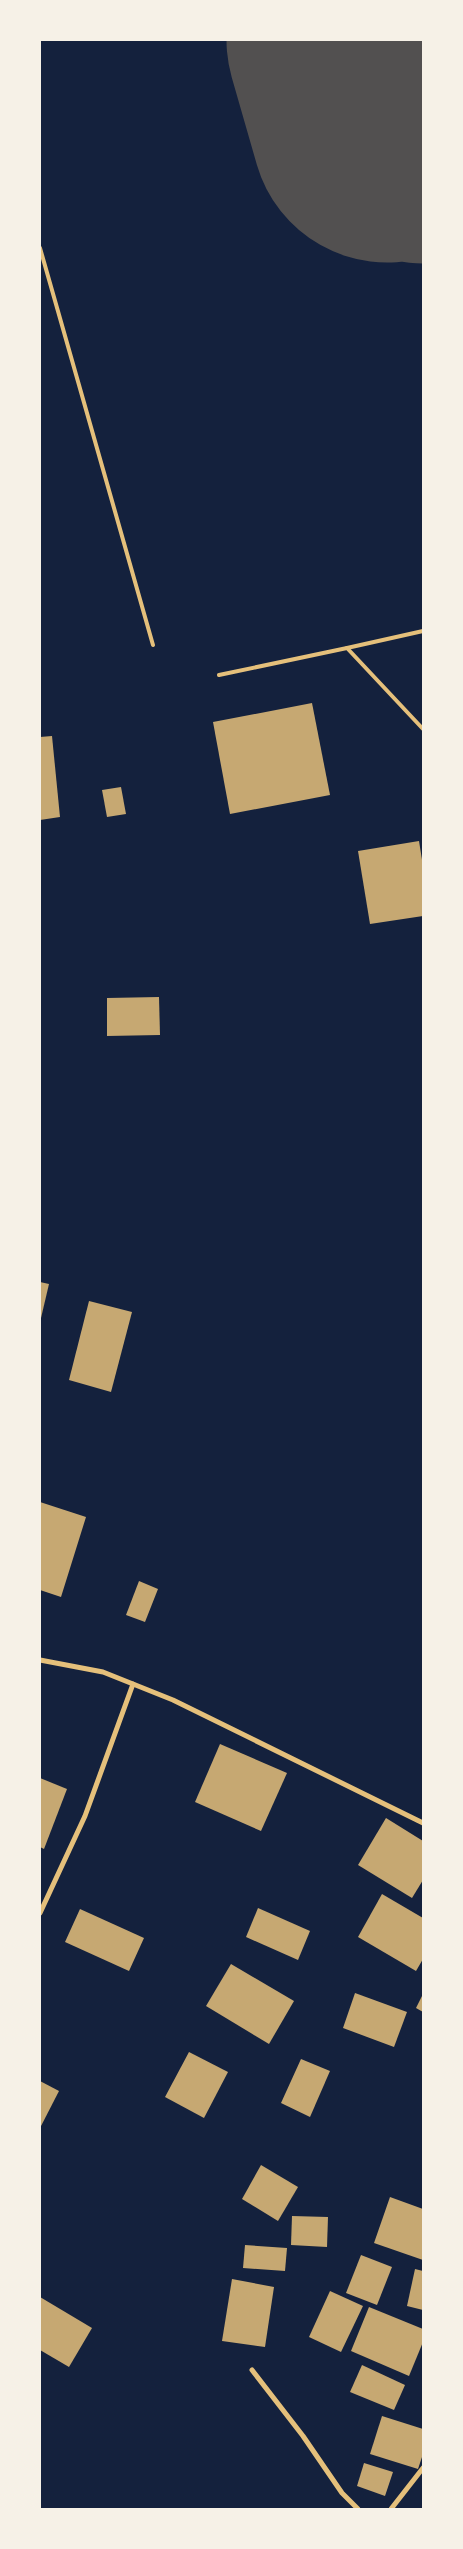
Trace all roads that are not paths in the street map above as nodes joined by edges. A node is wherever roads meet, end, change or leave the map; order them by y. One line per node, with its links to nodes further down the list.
1 (40, 248): 3 (lane)
2 (423, 631): 4 (lane)
3 (153, 645)
4 (347, 648): 5 (lane); 6 (lane)
5 (219, 675)
6 (423, 729)
7 (40, 1660): 8 (street)
8 (133, 1684): 9 (street); 10 (street)
9 (423, 1823)
10 (40, 1913)
11 (252, 2370): 13 (street)
12 (423, 2468): 14 (street)
13 (358, 2509)
14 (391, 2509)

